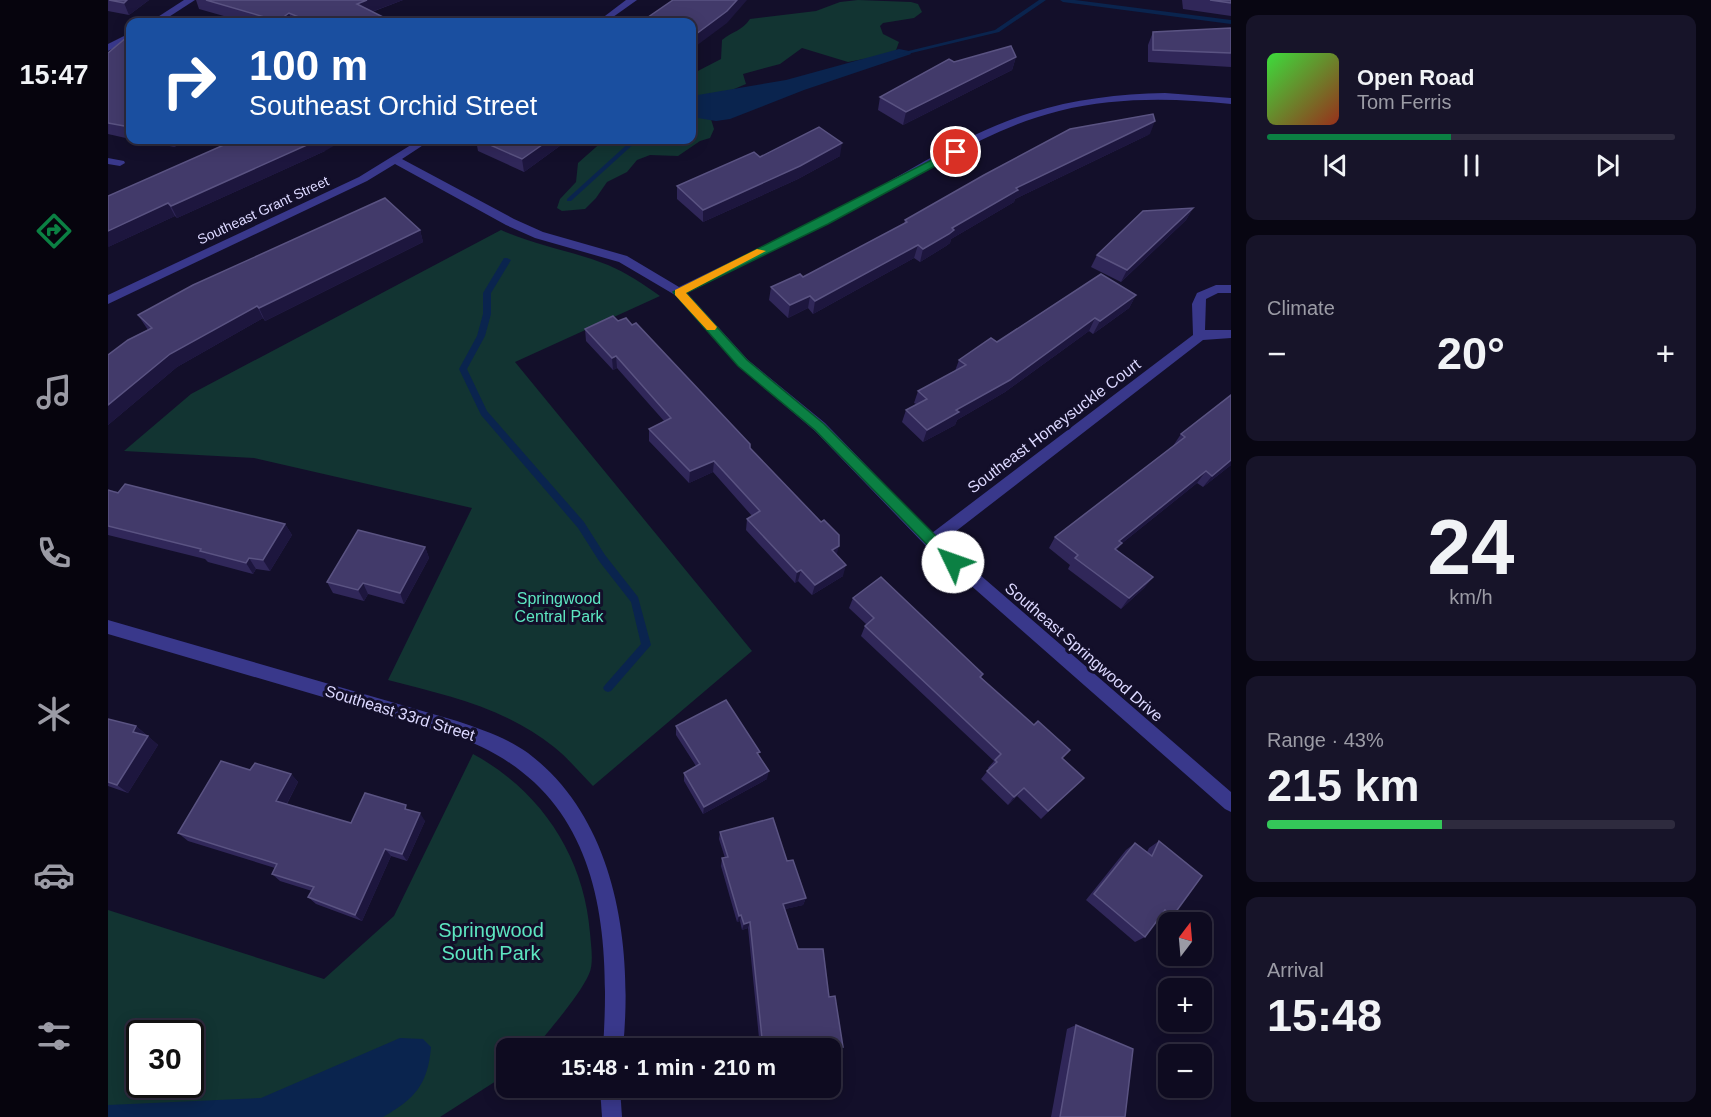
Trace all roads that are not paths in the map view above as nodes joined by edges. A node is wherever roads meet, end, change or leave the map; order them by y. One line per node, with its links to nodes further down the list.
1 (190, 0): 3 (street)
2 (632, 0): 4 (street)
3 (161, 18)
4 (607, 18)
5 (126, 38): 6 (street)
6 (108, 48)
7 (1231, 101): 13 (street)
8 (420, 144): 9 (street, Southeast Grant Street)
9 (395, 160): 13 (street, Southeast Springwood Drive); 14 (street, Southeast Grant Street)
10 (108, 161): 11 (street)
11 (120, 164)
12 (1231, 289): 16 (street)
13 (679, 292): 17 (street, Southeast Springwood Drive)
14 (108, 300)
15 (1231, 334): 16 (street)
16 (1199, 337): 17 (street, Southeast Honeysuckle Court)
17 (931, 542): 19 (street, Southeast Springwood Drive)
18 (108, 627): 20 (street, Southeast 33rd Street)
19 (1231, 803)
20 (614, 1038)
21 (611, 1098): 22 (street)
22 (612, 1117)

